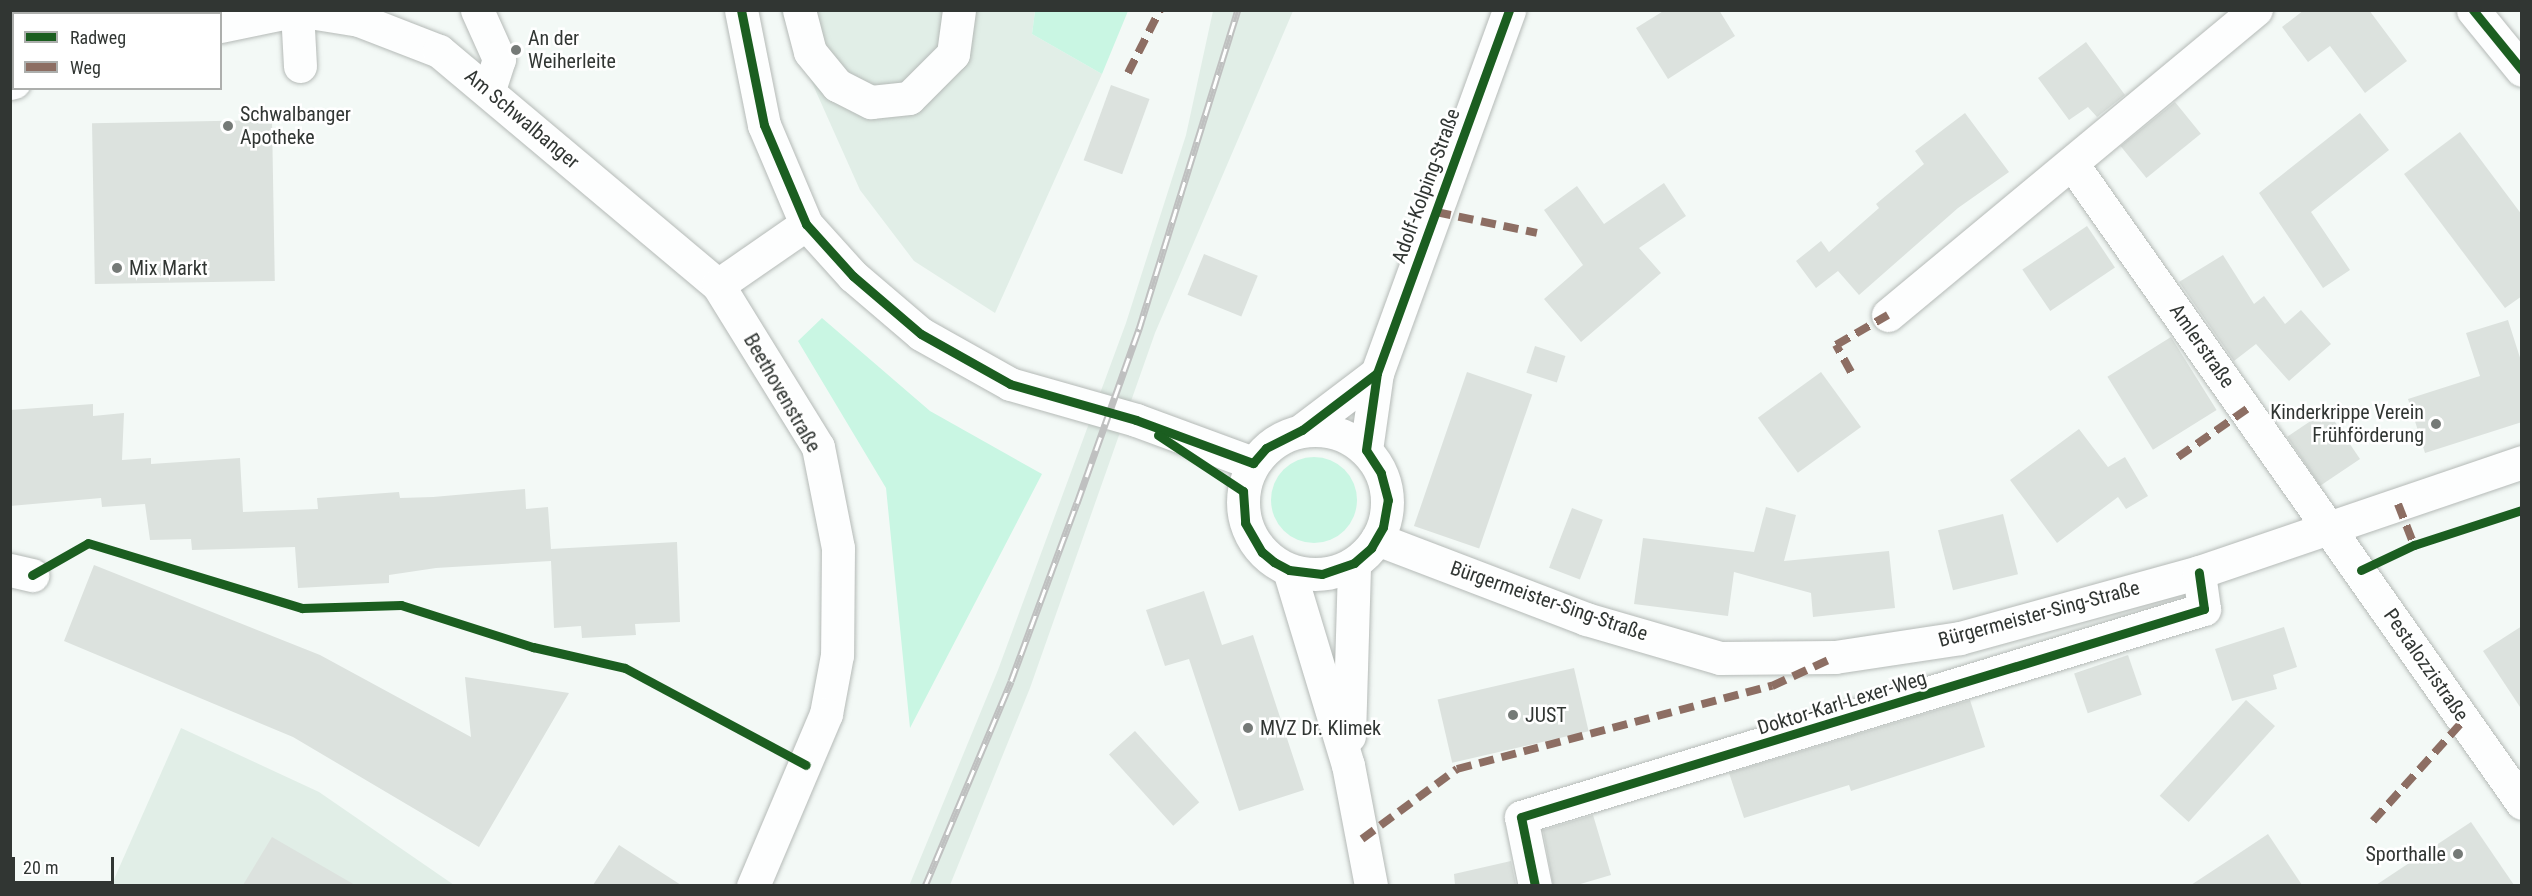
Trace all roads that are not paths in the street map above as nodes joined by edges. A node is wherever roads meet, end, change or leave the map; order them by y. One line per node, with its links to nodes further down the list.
1 (297, 10): 9 (street, Am Schwalbanger); 10 (street); 12 (street, Am Schwalbanger)
2 (477, 10): 12 (street)
3 (741, 10): 14 (street)
4 (800, 10): 5 (street)
5 (959, 10)
6 (1509, 10): 17 (street, Adolf-Kolping-Straße)
7 (2256, 10): 13 (street)
8 (2473, 10): 11 (street)
9 (222, 26)
10 (300, 66)
11 (2522, 70)
12 (489, 89): 15 (street, Am Schwalbanger)
13 (2073, 165): 16 (street); 22 (street, Amlerstraße)
14 (806, 224): 15 (street); 21 (street)
15 (718, 285): 30 (street, Beethovenstraße)
16 (1888, 315)
17 (1377, 373): 18 (street); 19 (street, Adolf-Kolping-Straße)
18 (1302, 430): 19 (street); 21 (street)
19 (1366, 450): 23 (street)
20 (2522, 462): 22 (street, Bürgermeister-Sing-Straße)
21 (1248, 477): 25 (street)
22 (2331, 527): 26 (street, Bürgermeister-Sing-Straße); 28 (street, Pestalozzistraße)
23 (1377, 539): 24 (street); 26 (street, Bürgermeister-Sing-Straße)
24 (1354, 563): 25 (street); 27 (street)
25 (1289, 570): 27 (street)
26 (2199, 572): 31 (street, Doktor-Karl-Lexer-Weg)
27 (1348, 765): 29 (street)
28 (2522, 803)
29 (1363, 881)
30 (753, 885)
31 (1535, 885)

